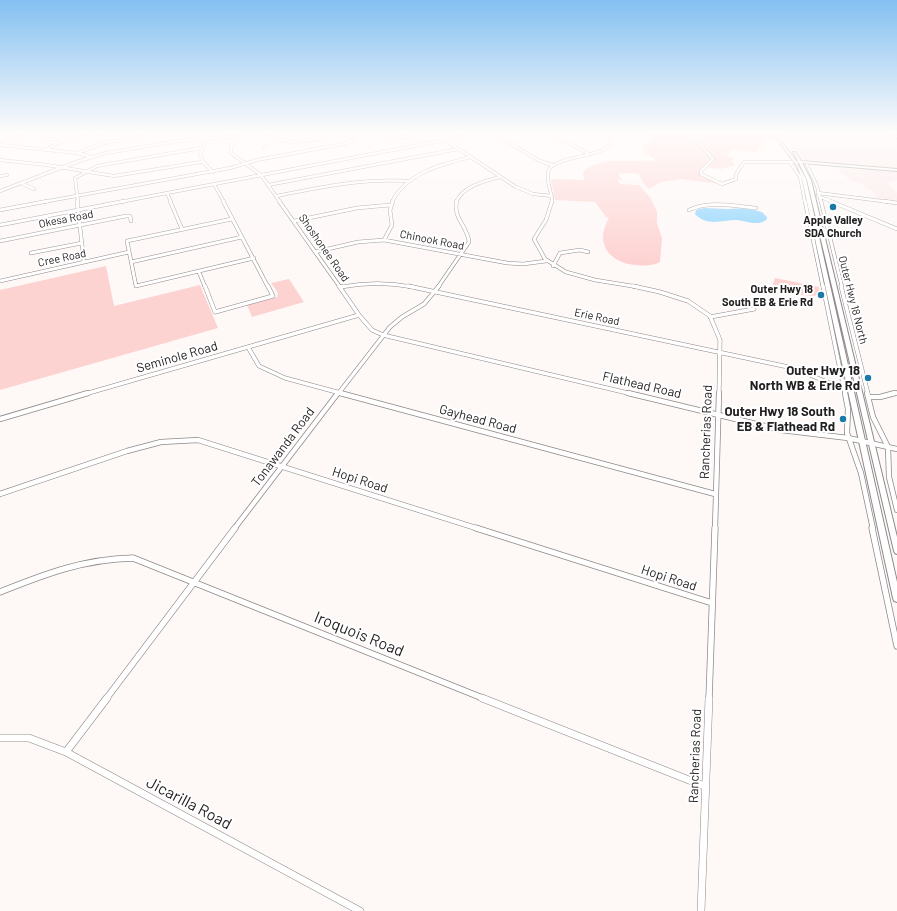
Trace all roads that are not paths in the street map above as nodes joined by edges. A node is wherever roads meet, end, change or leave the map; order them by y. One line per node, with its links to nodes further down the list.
1 (40, 177): 17 (street)
2 (77, 177): 24 (street)
3 (187, 177): 24 (street)
4 (253, 177): 18 (street)
5 (262, 177): 19 (street, Shoshonee Road)
6 (313, 177): 19 (street)
7 (417, 177): 16 (street)
8 (500, 177): 26 (street); 48 (street, Tonawanda Road)
9 (548, 177): 26 (street, Rancherias Road)
10 (706, 177): 11 (street)
11 (736, 177)
12 (800, 177): 64 (street)
13 (803, 177): 71 (main road)
14 (806, 177): 72 (main road)
15 (812, 177): 23 (street, Outer Hwy 18 North)
16 (410, 181): 25 (street); 28 (street)
17 (23, 184): 20 (street); 21 (street)
18 (214, 184): 22 (street); 33 (street)
19 (268, 185): 25 (street, Shoshonee Road)
20 (34, 189)
21 (0, 191)
22 (168, 193): 31 (street); 38 (street)
23 (818, 194): 27 (street); 39 (street); 67 (street, Outer Hwy 18 North)
24 (77, 196): 30 (street); 31 (street)
25 (276, 196): 35 (street, Shoshonee Road)
26 (552, 196): 50 (street, Rancherias Road)
27 (897, 203)
28 (390, 206): 35 (street); 41 (street)
29 (756, 208): 32 (street)
30 (0, 210)
31 (79, 210): 36 (street); 37 (street)
32 (689, 210)
33 (232, 219): 38 (street); 40 (street)
34 (131, 221): 37 (street, Okesa Road)
35 (294, 222): 45 (street, Shoshonee Road)
36 (0, 225)
37 (79, 225): 42 (street, Okesa Road); 43 (street)
38 (182, 229): 44 (street)
39 (897, 229)
40 (242, 237): 49 (street); 52 (street)
41 (384, 240): 45 (street, Chinook Road); 48 (street, Chinook Road)
42 (0, 241)
43 (82, 243): 47 (street); 51 (street)
44 (129, 252): 51 (street, Cree Road); 52 (street)
45 (315, 252): 56 (street, Shoshonee Road)
46 (588, 252): 53 (street)
47 (31, 253)
48 (461, 254): 50 (street, Chinook Road); 57 (street, Tonawanda Road)
49 (254, 258): 54 (street); 54 (street)
50 (546, 261): 53 (street, Rancherias Road)
51 (84, 262): 55 (street, Cree Road)
52 (131, 262): 54 (street)
53 (553, 266): 60 (street, Rancherias Road)
54 (199, 272)
55 (0, 281)
56 (341, 287): 57 (street, Erie Road); 59 (street, Shoshonee Road)
57 (435, 292): 61 (street, Tonawanda Road); 63 (street, Erie Road)
58 (754, 310): 60 (street)
59 (359, 315): 61 (street, Shoshonee Road); 62 (street, Seminole Road)
60 (710, 317): 63 (street, Rancherias Road)
61 (383, 335): 65 (street, Tonawanda Road); 68 (street, Flathead Road)
62 (248, 347): 65 (street, Gayhead Road); 69 (street, Seminole Road)
63 (720, 352): 64 (street, Erie Road); 68 (street, Rancherias Road)
64 (844, 389): 70 (street)
65 (338, 393): 75 (street, Tonawanda Road); 77 (street, Gayhead Road)
66 (897, 393): 67 (street)
67 (868, 397): 73 (street, Outer Hwy 18 North)
68 (719, 415): 70 (street, Flathead Road); 77 (street, Rancherias Road)
69 (0, 419)
70 (848, 438): 71 (street, Flathead Road); 84 (street)
71 (862, 441): 72 (street, Flathead Road); 82 (main road)
72 (872, 443): 73 (street, Flathead Road); 79 (main road)
73 (888, 447): 74 (street, Flathead Road); 78 (street, Outer Hwy 18 North)
74 (897, 449)
75 (282, 466): 76 (street, Hopi Road); 80 (street, Tonawanda Road); 83 (street, Hopi Road)
76 (0, 494)
77 (715, 494): 83 (street, Rancherias Road)
78 (897, 510)
79 (897, 551)
80 (194, 582): 81 (street, Iroquois Road); 86 (street, Tonawanda Road); 87 (street, Iroquois Road)
81 (0, 592)
82 (897, 598)
83 (712, 603): 87 (street, Rancherias Road)
84 (897, 646)
85 (0, 738): 86 (street, Jicarilla Road)
86 (66, 752): 88 (street, Jicarilla Road)
87 (704, 786): 89 (street, Rancherias Road)
88 (360, 911)
89 (701, 911)

